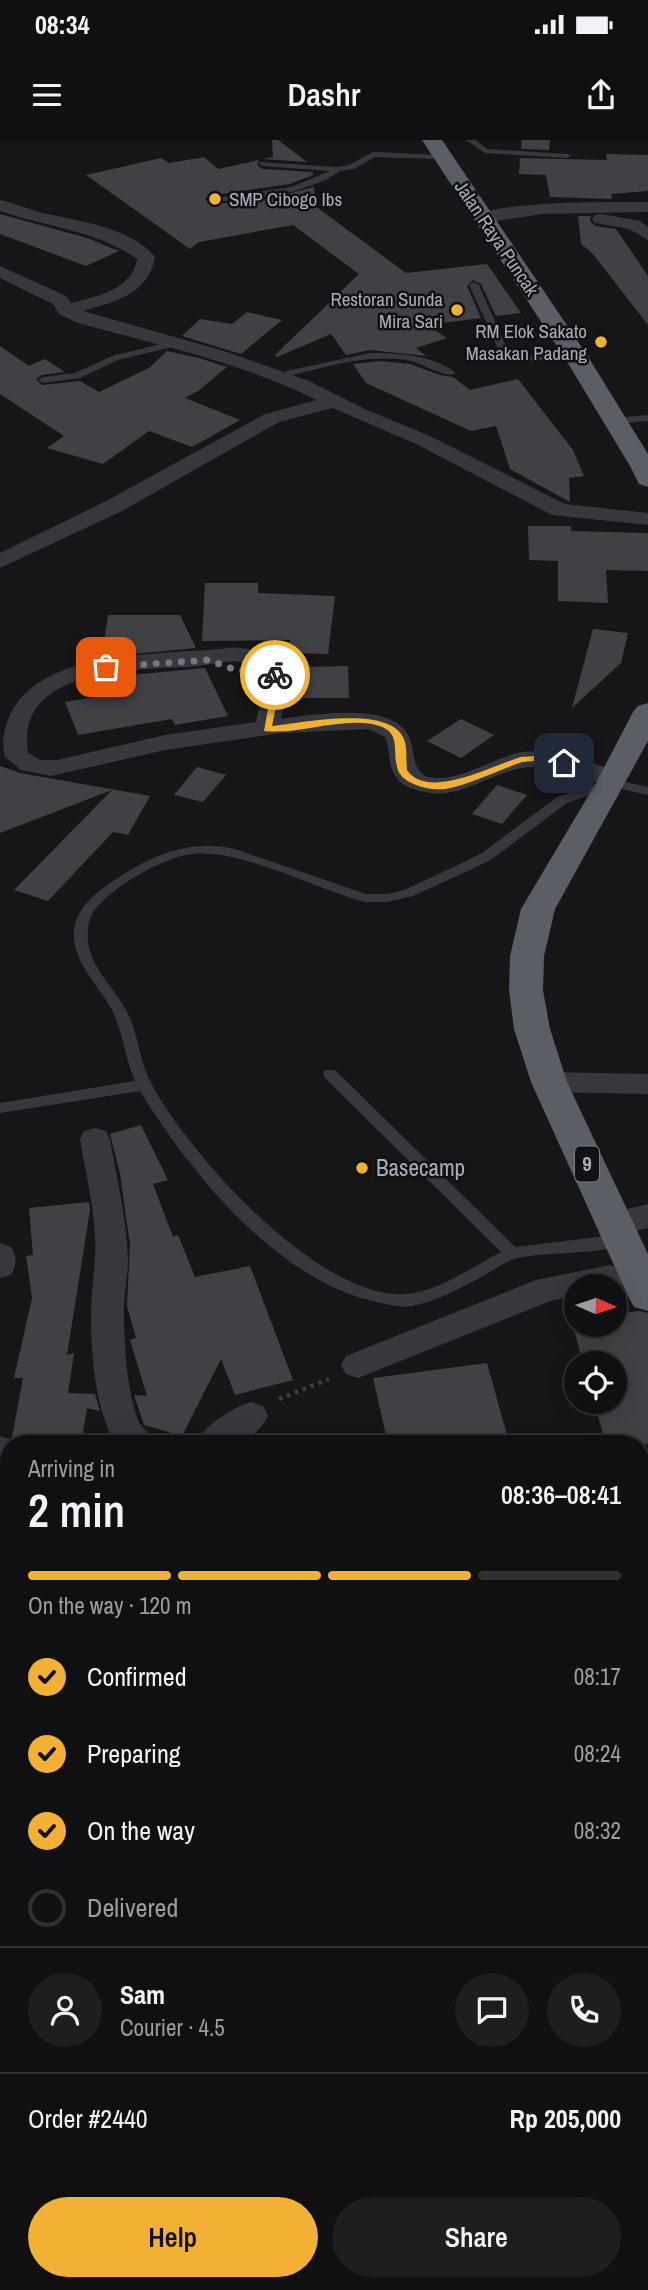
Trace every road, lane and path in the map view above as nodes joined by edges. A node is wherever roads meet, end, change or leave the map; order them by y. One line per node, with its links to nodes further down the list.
1 (432, 140): 4 (highway, Jalan Raya Puncak)
2 (470, 140): 3 (lane)
3 (567, 156)
4 (445, 160): 6 (lane); 10 (highway, Jalan Raya Puncak)
5 (263, 164): 6 (lane)
6 (338, 169): 7 (lane)
7 (212, 199)
8 (0, 205): 14 (street)
9 (648, 207): 10 (street)
10 (487, 224): 11 (street); 16 (highway, Jalan Raya Puncak)
11 (648, 235)
12 (0, 271): 14 (street)
13 (474, 285): 16 (lane)
14 (66, 310): 15 (street)
15 (173, 344): 18 (street); 19 (lane)
16 (575, 355): 22 (highway, Jalan Raya Puncak)
17 (451, 373): 18 (lane)
18 (285, 379): 20 (street)
19 (43, 380)
20 (333, 402): 24 (street); 25 (street)
21 (648, 418): 22 (lane)
22 (613, 421): 23 (highway, Jalan Raya Puncak)
23 (646, 470)
24 (648, 519)
25 (0, 561)
26 (648, 712): 29 (highway, 9)
27 (10, 719): 28 (street); 28 (street)
28 (267, 729): 29 (street)
29 (612, 780): 30 (lane); 32 (highway, 9); 34 (lane)
30 (648, 790)
31 (330, 1074): 38 (lane)
32 (549, 1082): 33 (street); 37 (highway, 9)
33 (648, 1084)
34 (144, 1085): 35 (lane); 38 (lane)
35 (0, 1108)
36 (96, 1139): 45 (street)
37 (628, 1227): 38 (lane); 42 (highway, 9)
38 (512, 1253)
39 (0, 1255): 40 (street)
40 (0, 1266)
41 (564, 1286): 43 (street)
42 (648, 1296)
43 (358, 1366): 44 (path)
44 (251, 1416): 46 (street)
45 (129, 1435)
46 (225, 1435)

